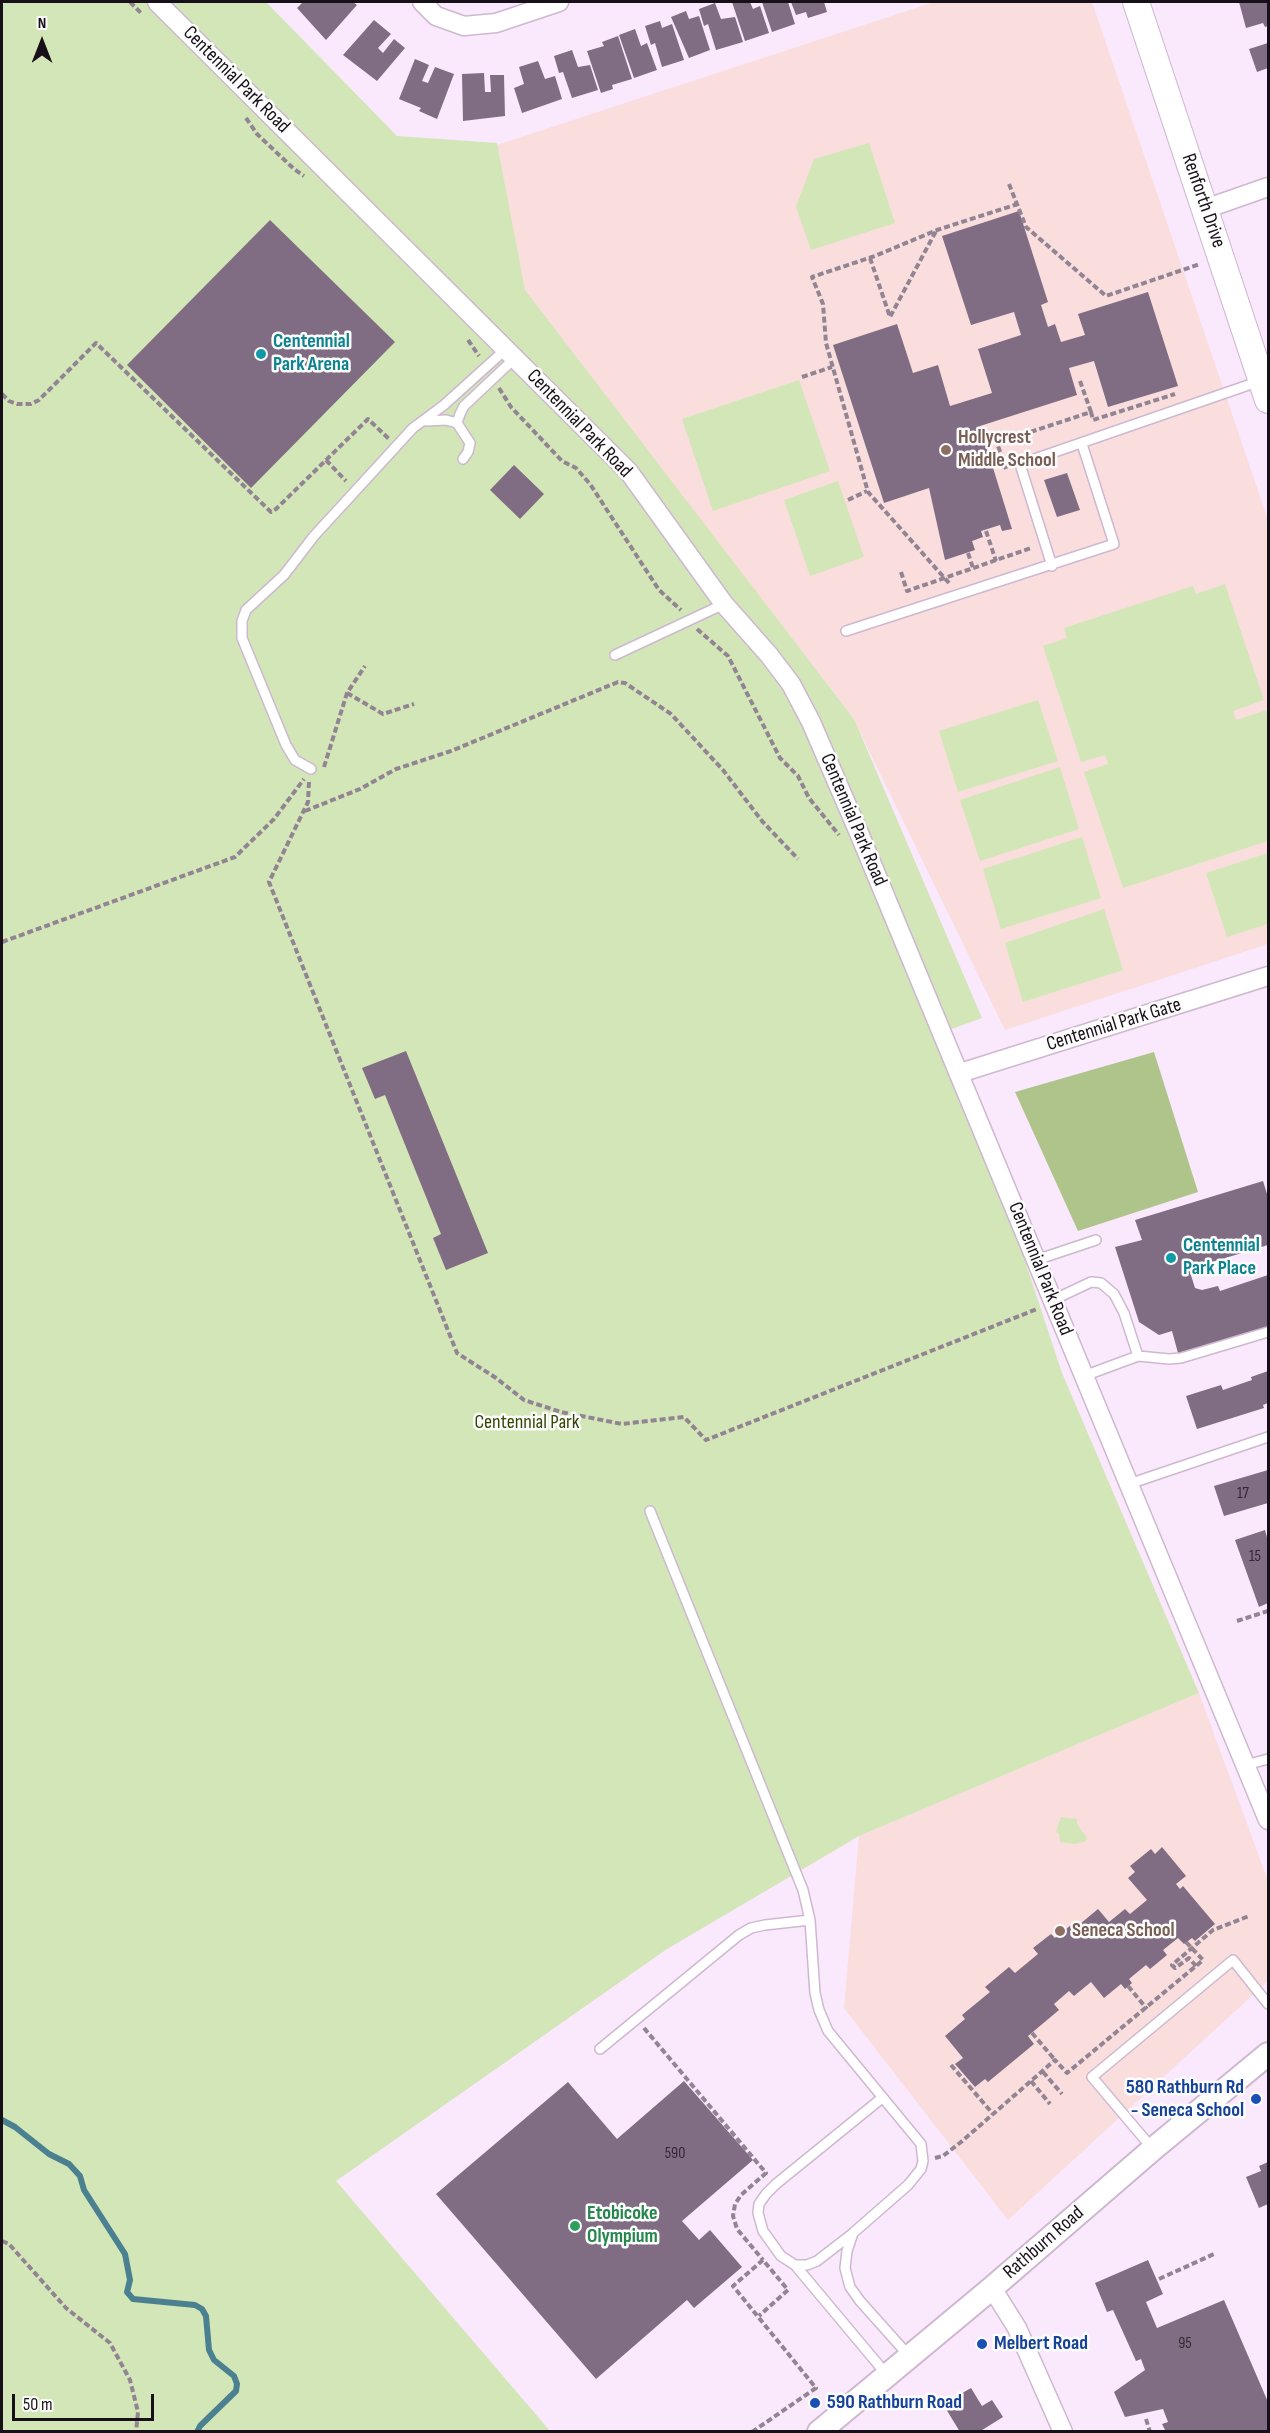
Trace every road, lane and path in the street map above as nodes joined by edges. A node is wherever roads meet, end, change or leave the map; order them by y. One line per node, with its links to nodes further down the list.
1 (130, 2): 6 (path)
2 (157, 2): 17 (street, Centennial Park Road)
3 (422, 2): 4 (street)
4 (559, 2)
5 (1136, 2): 12 (main road, Renforth Drive)
6 (146, 18)
7 (238, 110): 8 (path)
8 (309, 179)
9 (1010, 184): 11 (path)
10 (1269, 187): 12 (street)
11 (1018, 204): 13 (path); 15 (path)
12 (1205, 209): 23 (main road, Renforth Drive)
13 (937, 230): 14 (path); 14 (path)
14 (870, 258): 18 (path)
15 (1200, 264)
16 (465, 336): 19 (path)
17 (510, 354): 19 (lane); 21 (lane); 46 (street, Centennial Park Road)
18 (832, 367): 20 (path); 35 (path)
19 (486, 368): 27 (lane)
20 (802, 377)
21 (493, 379): 28 (lane); 47 (path)
22 (1080, 381): 26 (path)
23 (1265, 390): 29 (lane)
24 (1179, 392): 26 (path)
25 (2, 394): 32 (path)
26 (1090, 412): 33 (path)
27 (424, 421): 28 (lane); 30 (lane)
28 (457, 423): 31 (lane)
29 (1082, 444): 41 (lane); 41 (lane)
30 (396, 446): 32 (path); 34 (lane)
31 (463, 459)
32 (326, 460): 34 (path)
33 (1008, 474)
34 (355, 490): 54 (lane)
35 (867, 491): 36 (path); 44 (path)
36 (848, 500)
37 (986, 531): 40 (path)
38 (1028, 538): 40 (path)
39 (968, 553): 42 (path)
40 (996, 561): 42 (path)
41 (1052, 566): 45 (lane)
42 (973, 568): 44 (path)
43 (901, 572): 44 (path)
44 (945, 578): 45 (path)
45 (959, 595): 48 (lane)
46 (724, 604): 47 (lane); 60 (street, Centennial Park Road)
47 (689, 620): 49 (lane); 56 (path)
48 (846, 632)
49 (615, 655)
50 (365, 666): 51 (path)
51 (347, 693): 52 (path); 53 (path)
52 (414, 704)
53 (324, 769)
54 (311, 770): 58 (path); 64 (path)
55 (305, 811): 57 (path)
56 (842, 840)
57 (798, 859)
58 (2, 942)
59 (1269, 976): 60 (street, Centennial Park Gate)
60 (960, 1073): 62 (street, Centennial Park Road)
61 (1096, 1240): 62 (lane)
62 (1036, 1260): 64 (street, Centennial Park Road)
63 (1033, 1298): 64 (path)
64 (1045, 1304): 66 (lane); 67 (street, Centennial Park Road)
65 (1269, 1332): 66 (lane)
66 (1138, 1356): 67 (lane)
67 (1084, 1376): 69 (street, Centennial Park Road)
68 (1269, 1437): 69 (lane)
69 (1129, 1484): 74 (street, Centennial Park Road)
70 (650, 1511): 77 (lane)
71 (1269, 1611): 72 (path)
72 (1237, 1621)
73 (1269, 1759): 74 (lane)
74 (1246, 1765): 75 (street, Centennial Park Road)
75 (1269, 1820)
76 (1249, 1916): 79 (path)
77 (810, 1920): 84 (lane); 94 (lane)
78 (1186, 1942): 79 (path)
79 (1191, 1948): 80 (path); 80 (path)
80 (1196, 1966): 83 (path)
81 (1128, 1986): 83 (path)
82 (1269, 2004): 85 (lane)
83 (1146, 2007): 85 (path); 89 (path)
84 (636, 2018): 87 (lane); 99 (path)
85 (1158, 2022): 97 (lane)
86 (1032, 2033): 89 (path)
87 (600, 2049)
88 (1269, 2054): 97 (street, Rathburn Road)
89 (1055, 2061): 91 (path)
90 (951, 2065): 96 (path)
91 (1042, 2072): 92 (path); 93 (path)
92 (1031, 2081): 95 (path); 96 (path)
93 (1062, 2094)
94 (882, 2098): 100 (lane); 103 (lane)
95 (1050, 2104)
96 (993, 2114): 98 (path)
97 (1153, 2149): 105 (street, Rathburn Road)
98 (943, 2156)
99 (766, 2172)
100 (853, 2233): 103 (lane); 107 (lane)
101 (2, 2241): 110 (path)
102 (1214, 2254): 104 (path)
103 (795, 2265): 108 (lane)
104 (1159, 2278)
105 (992, 2288): 107 (street, Rathburn Road); 113 (street)
106 (759, 2316): 106 (path); 111 (path)
107 (910, 2357): 108 (street, Rathburn Road)
108 (887, 2375): 112 (street, Rathburn Road)
109 (1146, 2419): 114 (path)
110 (136, 2432)
111 (752, 2432)
112 (819, 2432)
113 (1063, 2432)
114 (1150, 2432)

